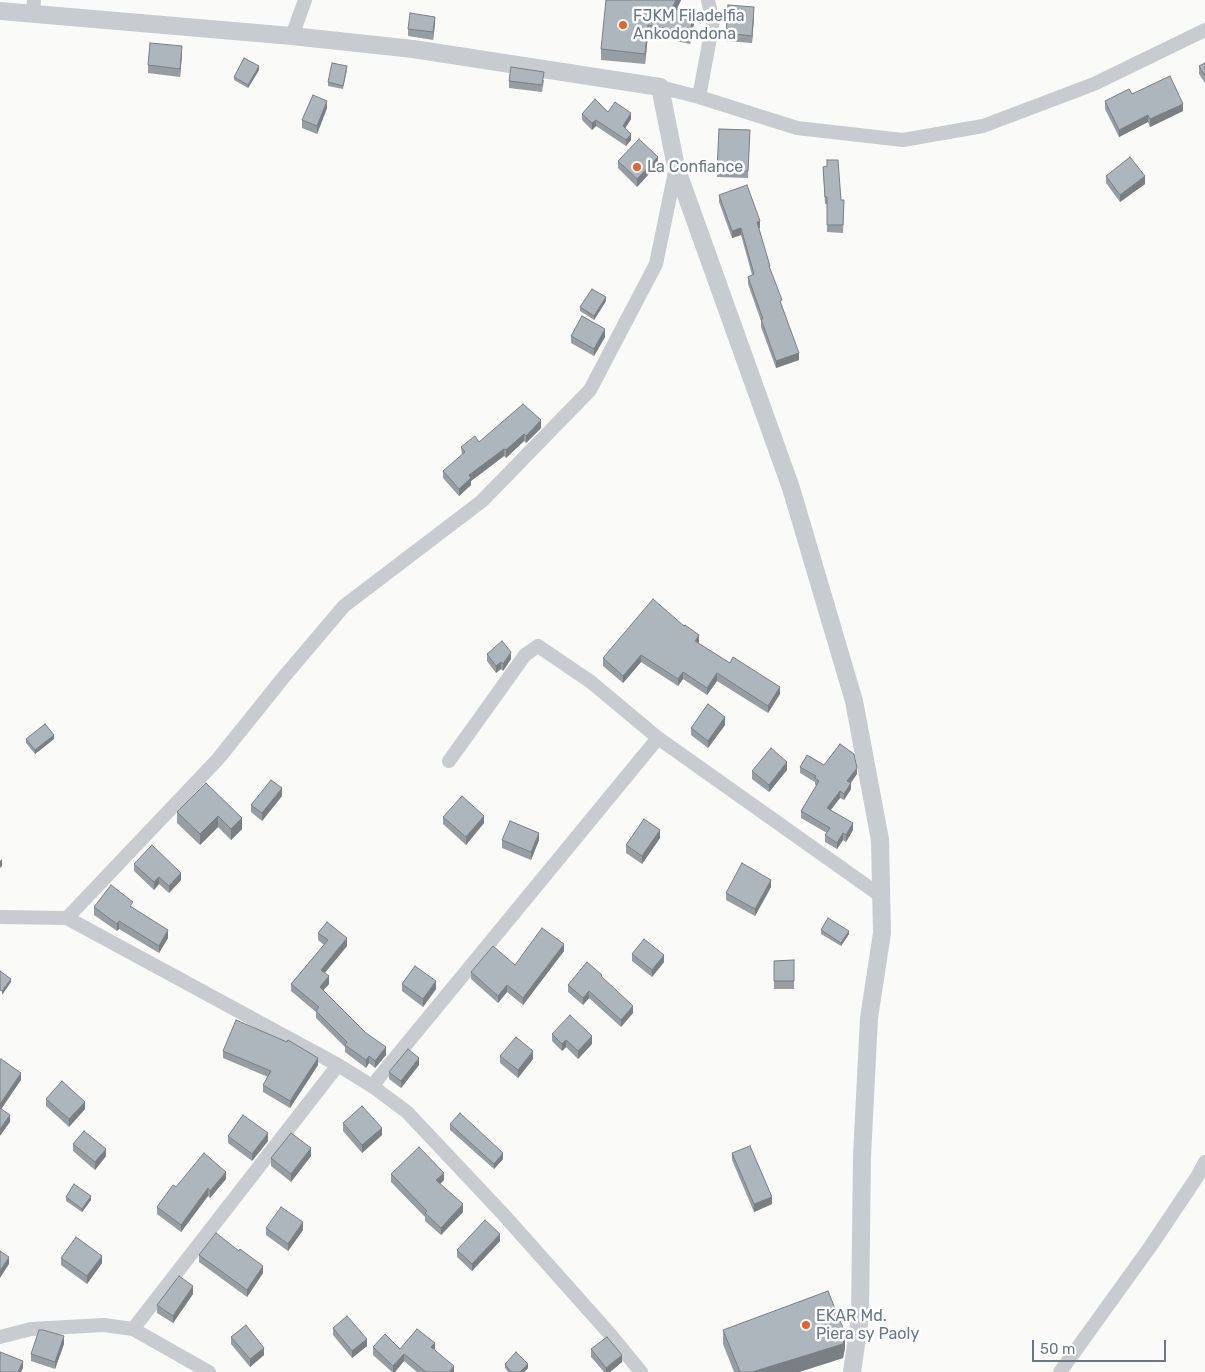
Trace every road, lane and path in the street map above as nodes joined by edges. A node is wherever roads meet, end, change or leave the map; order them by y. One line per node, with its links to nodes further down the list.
1 (305, 0): 6 (street)
2 (708, 0): 8 (street)
3 (33, 7): 4 (street); 6 (street)
4 (0, 11)
5 (1205, 30): 8 (street)
6 (292, 36): 7 (street)
7 (660, 87): 8 (street); 9 (street)
8 (699, 98)
9 (676, 167): 12 (street); 14 (street)
10 (658, 738): 11 (street); 12 (street); 16 (street)
11 (449, 761)
12 (881, 896): 22 (street)
13 (0, 918): 14 (street)
14 (67, 918): 15 (street)
15 (338, 1065): 16 (street); 18 (street)
16 (372, 1086): 21 (street)
17 (1205, 1162): 23 (street)
18 (133, 1329): 19 (street); 20 (street)
19 (0, 1337)
20 (209, 1372)
21 (641, 1372)
22 (852, 1372)
23 (1060, 1372)

